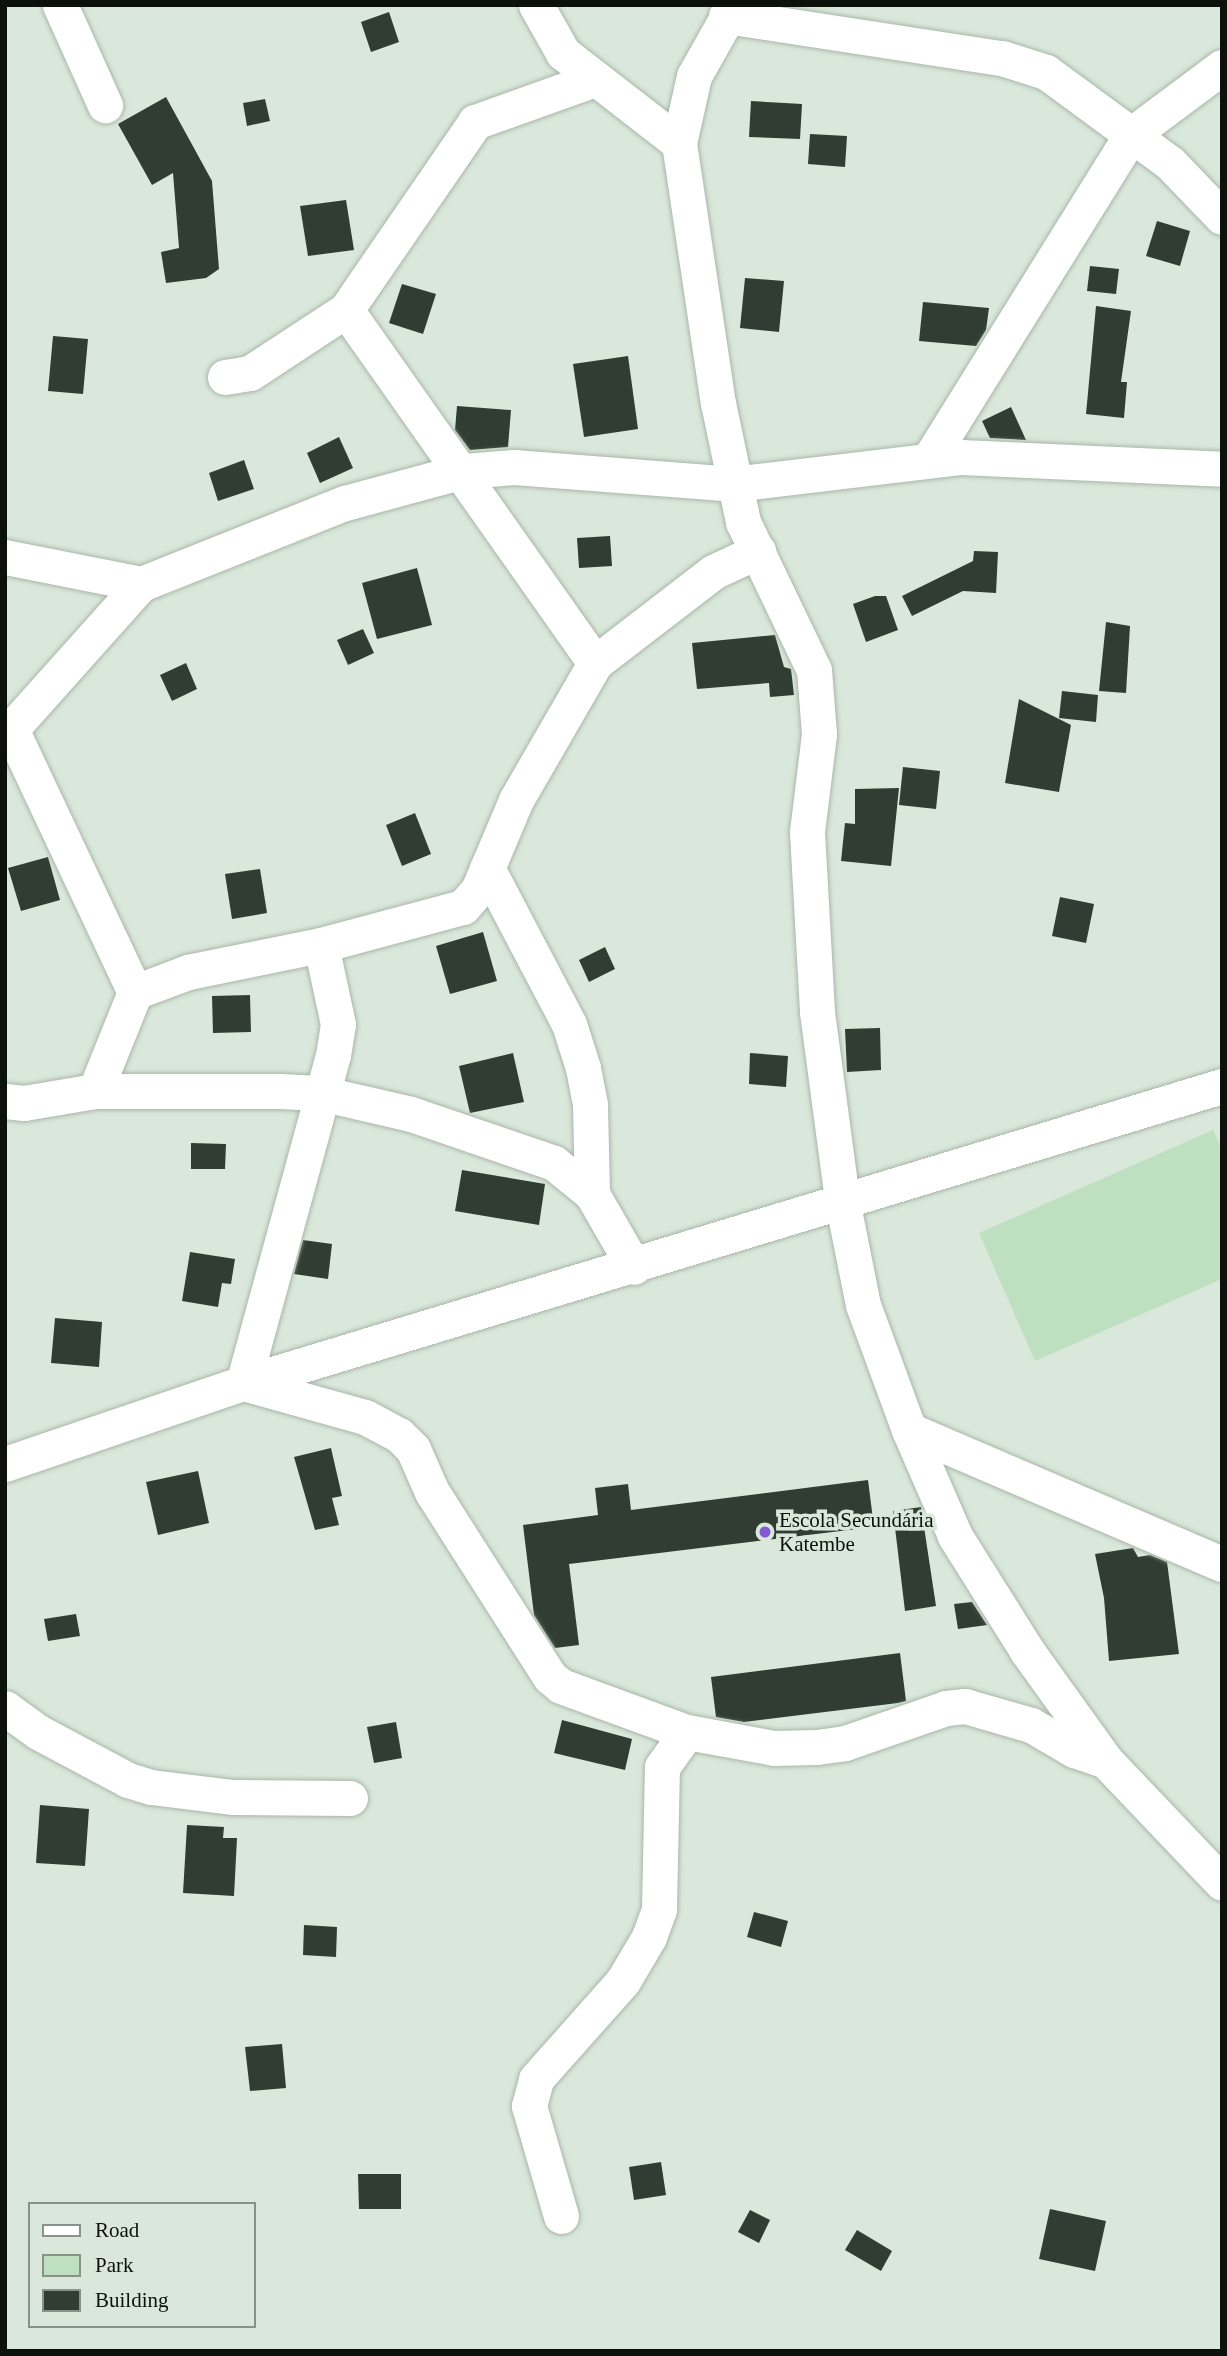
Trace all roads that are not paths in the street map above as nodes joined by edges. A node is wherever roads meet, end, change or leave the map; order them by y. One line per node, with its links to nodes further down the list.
1 (60, 5): 6 (street)
2 (536, 5): 5 (street)
3 (730, 11): 7 (street); 8 (street)
4 (1222, 67): 7 (street)
5 (595, 79): 8 (street); 10 (street)
6 (105, 105)
7 (1132, 134): 9 (street); 12 (street)
8 (679, 143): 15 (street)
9 (1222, 217)
10 (346, 310): 11 (street); 14 (street)
11 (225, 377)
12 (930, 458): 13 (street); 15 (street)
13 (1222, 469)
14 (464, 471): 15 (street); 18 (street); 19 (street)
15 (733, 484): 16 (street)
16 (758, 551): 19 (street); 29 (street)
17 (5, 557): 18 (street)
18 (141, 583): 20 (street)
19 (595, 663): 21 (street)
20 (8, 732): 23 (street)
21 (487, 868): 22 (street); 28 (street)
22 (321, 945): 23 (street); 26 (street)
23 (135, 992): 25 (street)
24 (1222, 1086): 29 (street)
25 (95, 1091): 26 (street); 27 (street)
26 (320, 1093): 28 (street); 31 (street)
27 (5, 1101)
28 (592, 1194): 30 (street)
29 (842, 1200): 30 (street); 32 (street)
30 (634, 1267): 31 (street)
31 (243, 1383): 33 (street); 36 (street)
32 (909, 1430): 34 (street); 37 (street)
33 (5, 1464)
34 (1222, 1564)
35 (5, 1708): 38 (street)
36 (687, 1732): 37 (street); 40 (street)
37 (1106, 1761): 39 (street)
38 (350, 1798)
39 (1222, 1883)
40 (561, 2216)

